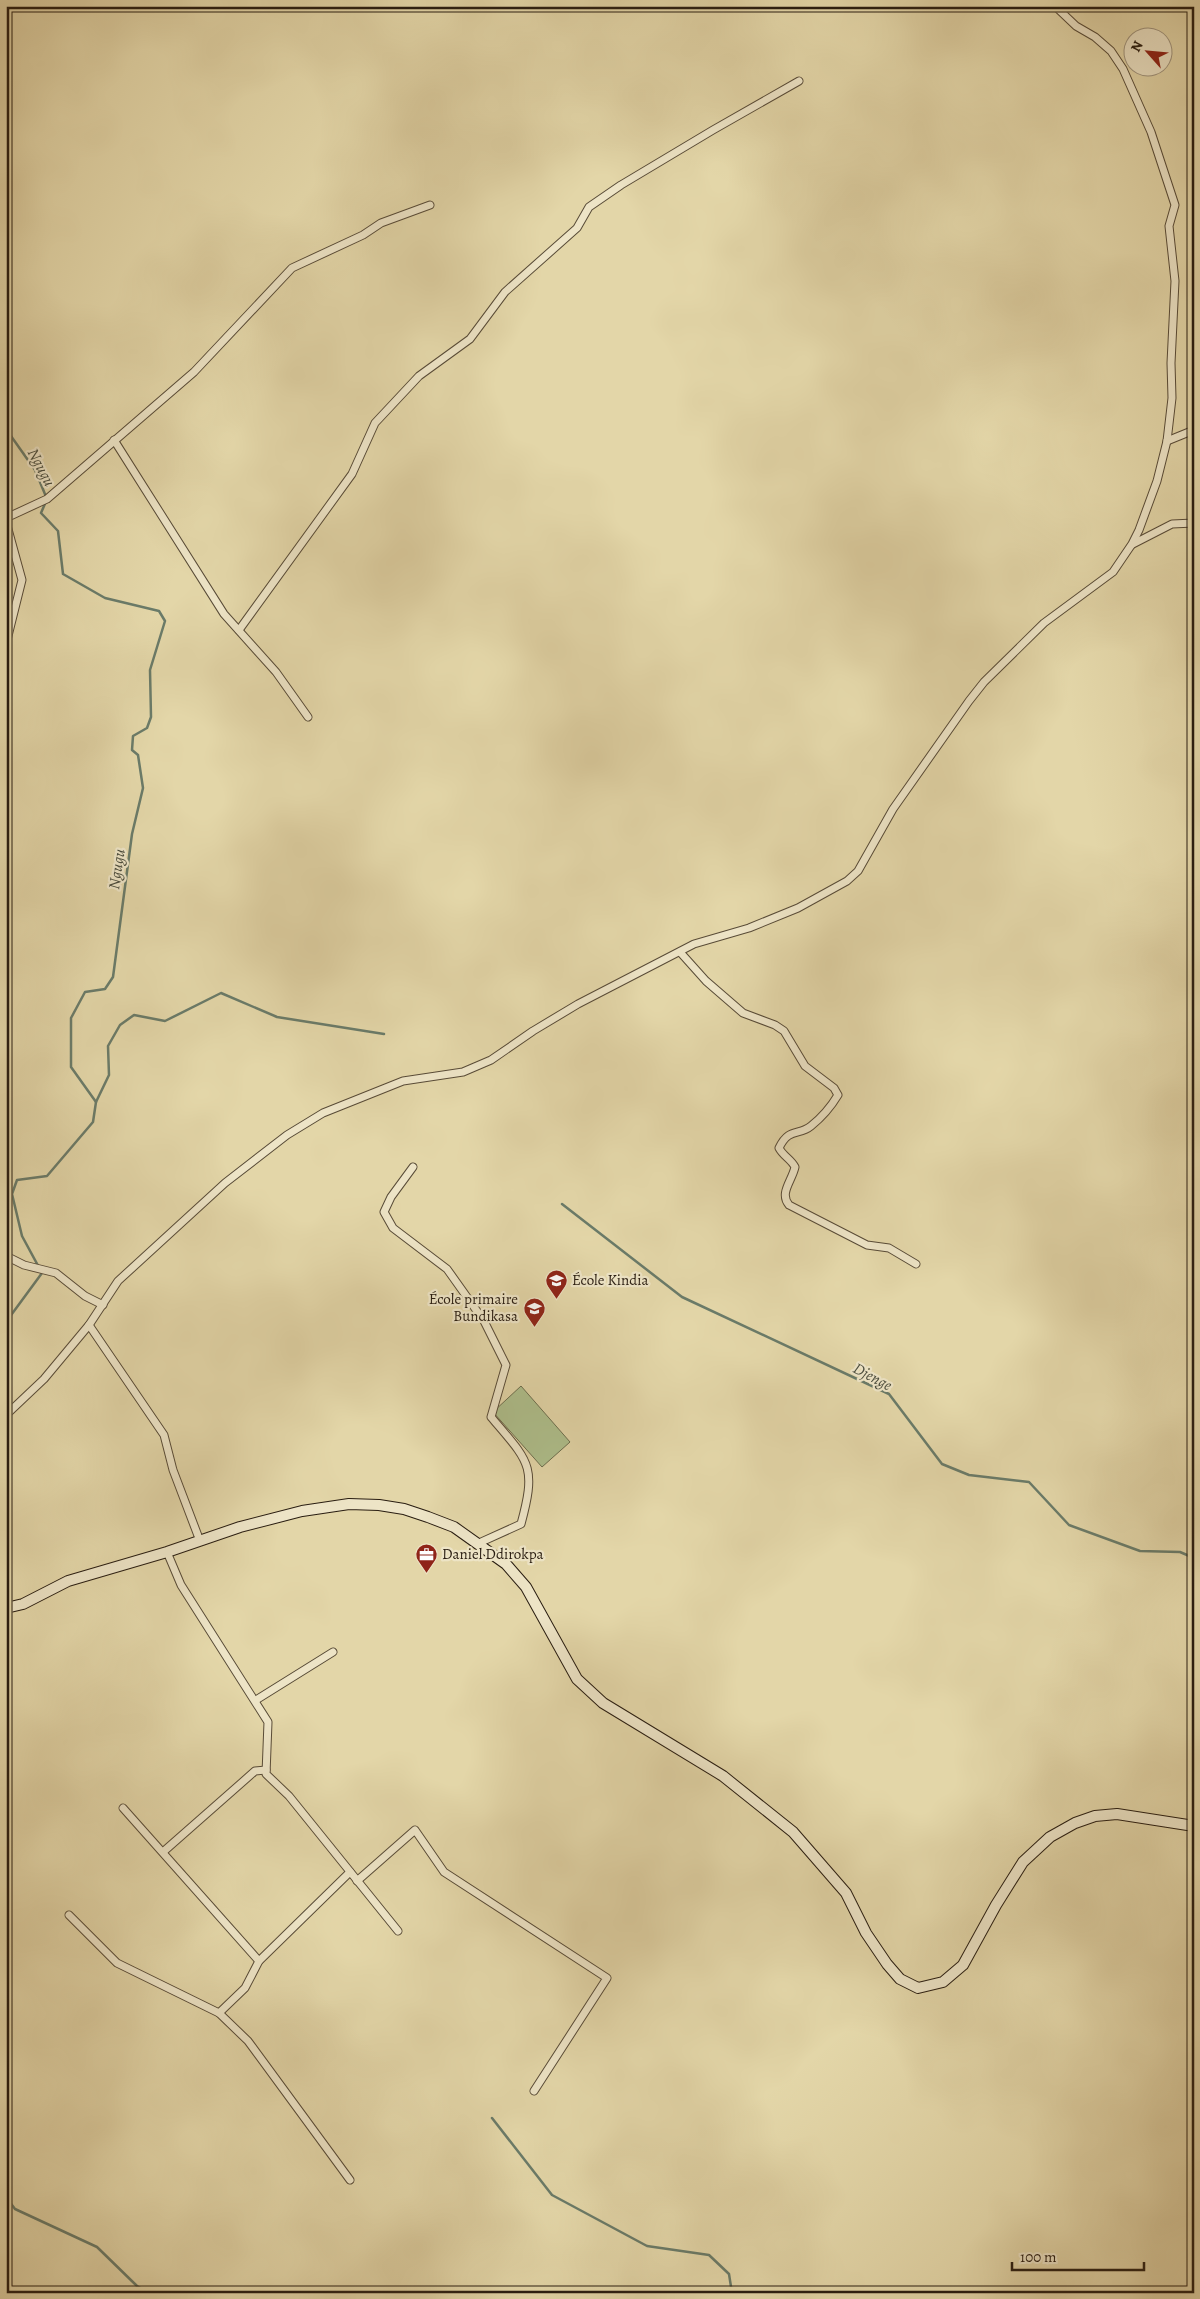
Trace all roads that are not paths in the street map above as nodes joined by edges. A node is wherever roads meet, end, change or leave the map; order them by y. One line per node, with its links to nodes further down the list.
1 (1055, 6): 6 (street)
2 (799, 81): 11 (street)
3 (430, 204): 5 (street)
4 (1194, 430): 6 (street)
5 (114, 440): 7 (street); 11 (street)
6 (1167, 440): 10 (street)
7 (6, 518)
8 (6, 522): 12 (street)
9 (1194, 522): 10 (street)
10 (1132, 544): 14 (street)
11 (239, 630): 13 (street)
12 (6, 644)
13 (308, 718)
14 (680, 952): 17 (street); 18 (street)
15 (413, 1167): 22 (street)
16 (6, 1256): 18 (street)
17 (916, 1264)
18 (103, 1305): 19 (street)
19 (89, 1325): 20 (street); 21 (street)
20 (6, 1415)
21 (200, 1541): 22 (main road); 23 (main road)
22 (479, 1543): 29 (main road)
23 (167, 1552): 24 (main road); 26 (street)
24 (6, 1608)
25 (334, 1652): 26 (street)
26 (256, 1700): 27 (street)
27 (266, 1770): 30 (street); 31 (street)
28 (124, 1808): 30 (street)
29 (1194, 1826)
30 (163, 1852): 35 (street)
31 (350, 1872): 32 (street); 35 (street)
32 (357, 1881): 34 (street); 37 (street)
33 (69, 1915): 36 (street)
34 (398, 1931)
35 (259, 1961): 36 (street)
36 (219, 2012): 38 (street)
37 (534, 2091)
38 (350, 2180)

